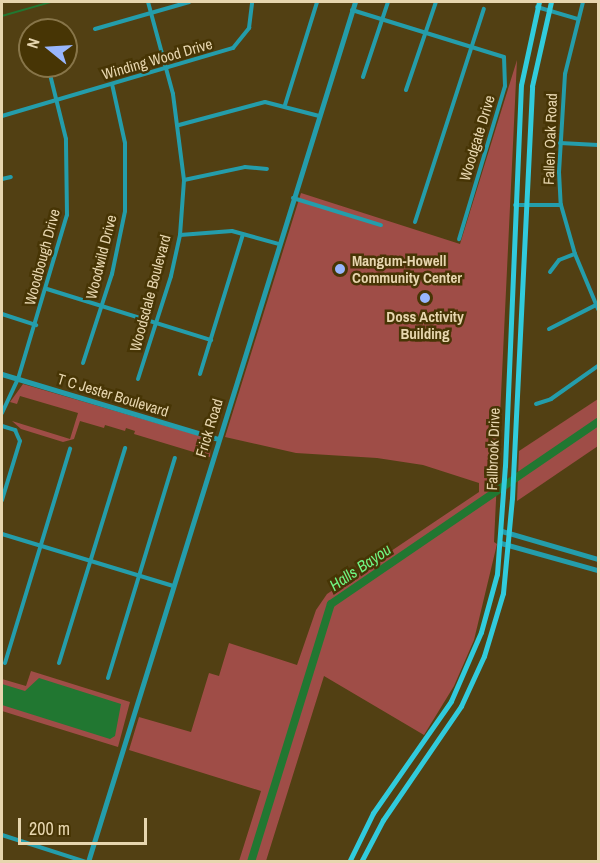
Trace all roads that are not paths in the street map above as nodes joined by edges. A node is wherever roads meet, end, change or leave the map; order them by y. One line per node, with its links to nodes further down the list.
1 (148, 2): 14 (street, Woodsdale Boulevard)
2 (189, 2): 14 (street)
3 (252, 2): 20 (street, Winding Wood Drive)
4 (317, 2): 26 (street)
5 (355, 2): 12 (street, Frick Road)
6 (388, 2): 15 (street)
7 (436, 2): 18 (street)
8 (551, 2): 13 (main road, Fallbrook Drive)
9 (584, 2): 16 (street, Fallen Oak Road)
10 (538, 4): 13 (street); 27 (main road, Fallbrook Drive)
11 (484, 9): 19 (street)
12 (352, 10): 15 (street, Woodgate Drive); 30 (street, Frick Road)
13 (548, 10): 16 (street); 28 (main road, Fallbrook Drive)
14 (151, 13): 17 (street); 20 (street, Woodsdale Boulevard)
15 (382, 19): 18 (street, Woodgate Drive); 21 (street)
16 (578, 20): 32 (street, Fallen Oak Road)
17 (95, 29)
18 (425, 34): 19 (street, Woodgate Drive); 24 (street)
19 (472, 48): 42 (street); 46 (street, Woodgate Drive)
20 (166, 68): 23 (street, Winding Wood Drive); 31 (street, Woodsdale Boulevard)
21 (363, 76)
22 (52, 78): 25 (street, Woodbough Drive)
23 (112, 84): 25 (street, Winding Wood Drive); 53 (street, Woodwild Drive)
24 (406, 90)
25 (58, 100): 29 (street, Winding Wood Drive); 50 (street, Woodbough Drive)
26 (285, 105): 30 (street); 31 (street)
27 (519, 106): 28 (main road); 39 (main road, Fallbrook Drive)
28 (531, 106): 40 (main road, Fallbrook Drive)
29 (2, 116)
30 (319, 116): 38 (street, Frick Road)
31 (179, 125): 37 (street, Woodsdale Boulevard)
32 (560, 143): 33 (street); 41 (street, Fallen Oak Road)
33 (598, 145)
34 (267, 169): 37 (street)
35 (11, 177): 36 (street)
36 (2, 179)
37 (184, 180): 45 (street, Woodsdale Boulevard)
38 (293, 198): 43 (street); 47 (street, Frick Road)
39 (515, 205): 40 (street); 51 (main road, Fallbrook Drive)
40 (526, 205): 41 (street); 52 (main road, Fallbrook Drive)
41 (561, 205): 48 (street, Fallen Oak Road)
42 (415, 222)
43 (381, 225)
44 (243, 234): 45 (street); 47 (street); 59 (street)
45 (180, 235): 56 (street, Woodsdale Boulevard)
46 (459, 239)
47 (279, 244): 71 (street, Frick Road)
48 (575, 254): 49 (street); 54 (street, Fallen Oak Road)
49 (550, 272)
50 (47, 289): 53 (street); 57 (street, Woodbough Drive)
51 (510, 305): 52 (main road); 66 (main road, Fallbrook Drive)
52 (521, 306): 67 (main road, Fallbrook Drive)
53 (101, 307): 56 (street); 60 (street, Woodwild Drive)
54 (597, 307): 58 (street)
55 (2, 314): 57 (street)
56 (156, 324): 59 (street); 65 (street, Woodsdale Boulevard)
57 (36, 325): 64 (street, Woodbough Drive)
58 (549, 329)
59 (211, 340): 63 (street)
60 (83, 363)
61 (598, 366): 68 (street)
62 (2, 374): 64 (street, T C Jester Boulevard)
63 (200, 374)
64 (18, 379): 69 (street, Woodbough Drive); 71 (street, T C Jester Boulevard)
65 (138, 379)
66 (508, 402): 67 (main road); 76 (main road, Fallbrook Drive)
67 (517, 402): 78 (main road, Fallbrook Drive)
68 (536, 404)
69 (2, 413)
70 (2, 426): 75 (street)
71 (218, 439): 86 (street, Frick Road)
72 (125, 448): 83 (street)
73 (70, 449): 81 (street)
74 (175, 458): 85 (street)
75 (2, 500)
76 (502, 531): 78 (street); 79 (main road, Fallbrook Drive)
77 (2, 534): 81 (street)
78 (510, 534): 80 (main road, Fallbrook Drive); 82 (street)
79 (501, 543): 80 (street); 92 (main road, Fallbrook Drive)
80 (509, 545): 84 (street); 93 (main road, Fallbrook Drive)
81 (41, 546): 83 (street); 87 (street)
82 (598, 559)
83 (90, 561): 85 (street); 88 (street)
84 (598, 570)
85 (139, 576): 86 (street); 89 (street)
86 (173, 586): 91 (street, Frick Road)
87 (5, 663)
88 (59, 663)
89 (108, 678)
90 (2, 835): 91 (street)
91 (87, 861)
92 (349, 861)
93 (361, 861)

